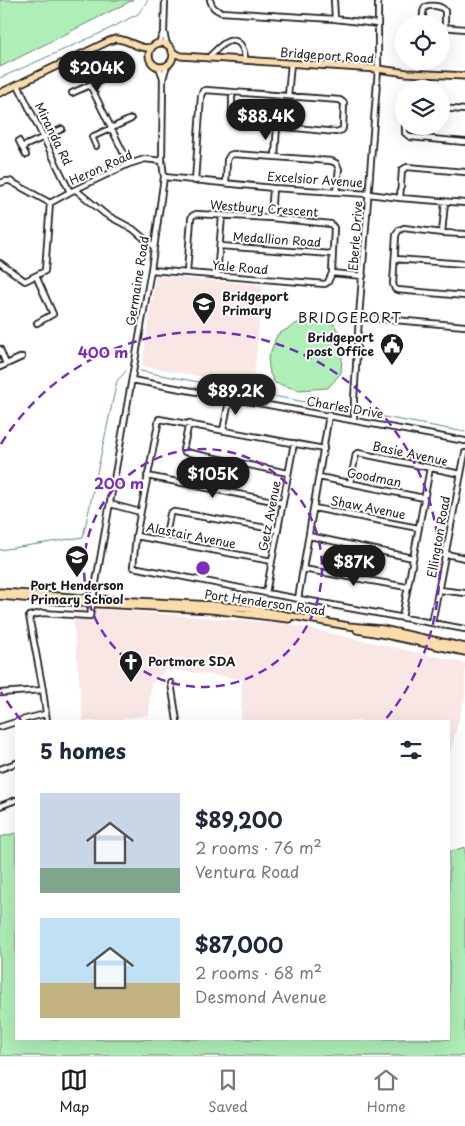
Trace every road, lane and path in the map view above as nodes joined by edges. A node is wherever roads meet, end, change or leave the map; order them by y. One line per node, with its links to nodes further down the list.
1 (165, 0): 11 (street)
2 (210, 0): 7 (street)
3 (334, 0): 7 (street)
4 (378, 0): 8 (street, Eberle Drive)
5 (423, 15): 6 (street)
6 (444, 15)
7 (335, 19): 8 (street)
8 (378, 24): 24 (street, Eberle Drive)
9 (450, 28): 10 (street)
10 (465, 29)
11 (164, 32): 12 (street); 13 (street)
12 (159, 44): 13 (main road); 15 (main road)
13 (167, 45): 16 (main road)
14 (141, 47): 15 (main road); 17 (main road); 28 (main road)
15 (152, 47): 17 (main road)
16 (172, 52): 18 (main road, Bridgeport Road); 22 (main road)
17 (149, 55): 23 (main road)
18 (188, 57): 19 (main road, Bridgeport Road); 22 (main road, Bridgeport Road)
19 (208, 58): 20 (main road, Bridgeport Road); 20 (street)
20 (245, 60): 21 (main road, Bridgeport Road)
21 (291, 63): 24 (main road, Bridgeport Road); 33 (street)
22 (168, 65): 23 (main road); 27 (street, Germaine Road)
23 (159, 67): 27 (street, Germaine Road)
24 (378, 69): 26 (main road, Bridgeport Road); 59 (street, Eberle Drive)
25 (115, 74): 29 (street)
26 (465, 76)
27 (163, 79): 48 (street, Germaine Road)
28 (18, 85): 30 (main road); 41 (street, Miranda Rd)
29 (90, 85): 31 (street); 38 (street)
30 (0, 93)
31 (72, 93)
32 (232, 93): 33 (street); 37 (street); 52 (street)
33 (288, 96): 37 (street)
34 (450, 109): 35 (street)
35 (465, 110)
36 (131, 119): 38 (street)
37 (277, 126): 47 (street)
38 (111, 128): 44 (street); 49 (street)
39 (62, 129): 41 (street)
40 (406, 135): 43 (street)
41 (44, 137): 45 (street); 57 (street, Miranda Rd)
42 (19, 141): 45 (street)
43 (465, 142)
44 (96, 146)
45 (22, 147): 46 (street)
46 (26, 155)
47 (275, 157): 54 (street); 58 (street)
48 (162, 161): 49 (street, Heron Road); 51 (street, Germaine Road)
49 (128, 164): 56 (street, Heron Road)
50 (465, 172): 60 (street)
51 (164, 177): 52 (street, Excelsior Avenue); 68 (street, Germaine Road)
52 (195, 180): 54 (street, Excelsior Avenue)
53 (0, 183): 62 (street)
54 (226, 183): 55 (street, Excelsior Avenue)
55 (273, 188): 58 (street, Excelsior Avenue); 65 (street)
56 (76, 190): 57 (street, Heron Road); 68 (street)
57 (70, 192): 62 (street, Heron Road)
58 (336, 192): 59 (street, Excelsior Avenue)
59 (369, 194): 60 (street, Excelsior Avenue); 79 (street, Eberle Drive)
60 (400, 198): 61 (street, Excelsior Avenue)
61 (445, 202): 63 (street, Excelsior Avenue); 66 (street)
62 (50, 203): 77 (street)
63 (465, 203)
64 (222, 216): 65 (street, Westbury Crescent); 69 (street); 75 (street, Westbury Crescent)
65 (271, 218): 70 (street, Westbury Crescent)
66 (442, 233): 67 (street); 71 (street)
67 (465, 234)
68 (154, 246): 74 (street, Germaine Road)
69 (220, 246): 70 (street, Medallion Road); 78 (street)
70 (332, 254): 76 (street, Westbury Crescent)
71 (395, 259): 73 (street); 81 (street)
72 (0, 264): 77 (street)
73 (465, 264)
74 (151, 270): 75 (street, Yale Road); 89 (street, Germaine Road)
75 (188, 273): 78 (street, Yale Road)
76 (332, 273): 79 (street); 80 (street, Westbury Crescent)
77 (36, 276): 83 (street)
78 (217, 276): 80 (street, Yale Road)
79 (363, 276): 82 (street, Eberle Drive)
80 (327, 283)
81 (465, 296)
82 (359, 317): 84 (street); 92 (street, Eberle Drive)
83 (37, 323)
84 (465, 326)
85 (0, 349): 87 (street)
86 (22, 357): 87 (street)
87 (6, 364): 88 (street)
88 (0, 367)
89 (132, 380): 90 (street, Charles Drive); 107 (street, Germaine Road)
90 (230, 398): 91 (street, Charles Drive); 94 (street)
91 (329, 415): 92 (street, Charles Drive); 97 (street)
92 (354, 420): 95 (street, Charles Drive)
93 (189, 423): 94 (street); 100 (street); 102 (street)
94 (223, 430): 96 (street)
95 (465, 441)
96 (294, 443): 97 (street); 100 (street, Getz Avenue)
97 (324, 449): 103 (street)
98 (465, 453): 101 (street, Ellington Road)
99 (430, 468): 101 (street, Basie Avenue); 104 (street, Basie Avenue); 105 (street)
100 (288, 473): 106 (street, Getz Avenue)
101 (460, 474): 115 (street, Ellington Road)
102 (147, 476): 106 (street); 109 (street)
103 (319, 477): 104 (street, Goodman); 108 (street)
104 (350, 483): 105 (street, Goodman)
105 (424, 498): 110 (street)
106 (282, 503): 111 (street, Getz Avenue)
107 (110, 504): 109 (street); 127 (street, Germaine Road)
108 (314, 508): 110 (street, Shaw Avenue); 113 (street)
109 (140, 512): 112 (street)
110 (418, 528): 116 (street)
111 (278, 530): 114 (street); 118 (street, Getz Avenue)
112 (136, 536): 114 (street, Alastair Avenue); 123 (street)
113 (309, 536): 116 (street); 119 (street)
114 (165, 541): 118 (street, Alastair Avenue)
115 (446, 554): 117 (street); 121 (street, Ellington Road)
116 (413, 558): 120 (street)
117 (465, 558)
118 (272, 561): 123 (street, Getz Avenue)
119 (303, 569): 120 (street); 126 (street)
120 (407, 587): 128 (street)
121 (440, 590): 124 (street); 129 (street, Ellington Road)
122 (0, 592): 127 (main road, Port Henderson Road)
123 (266, 593): 126 (street)
124 (465, 594)
125 (0, 596): 127 (main road, Port Henderson Road)
126 (298, 599): 128 (street)
127 (92, 601): 131 (main road, Port Henderson Road); 132 (main road, Port Henderson Road); 134 (street)
128 (402, 618): 129 (street)
129 (432, 623): 130 (street)
130 (465, 629)
131 (465, 647)
132 (465, 652)
133 (171, 683): 139 (street)
134 (43, 690): 135 (street); 136 (street)
135 (0, 694)
136 (45, 714): 137 (street); 138 (street)
137 (24, 720)
138 (47, 720)
139 (177, 720)
140 (15, 723): 141 (street)
141 (0, 727)
142 (15, 763): 143 (street)
143 (0, 769)
144 (15, 800): 145 (street)
145 (0, 806)

